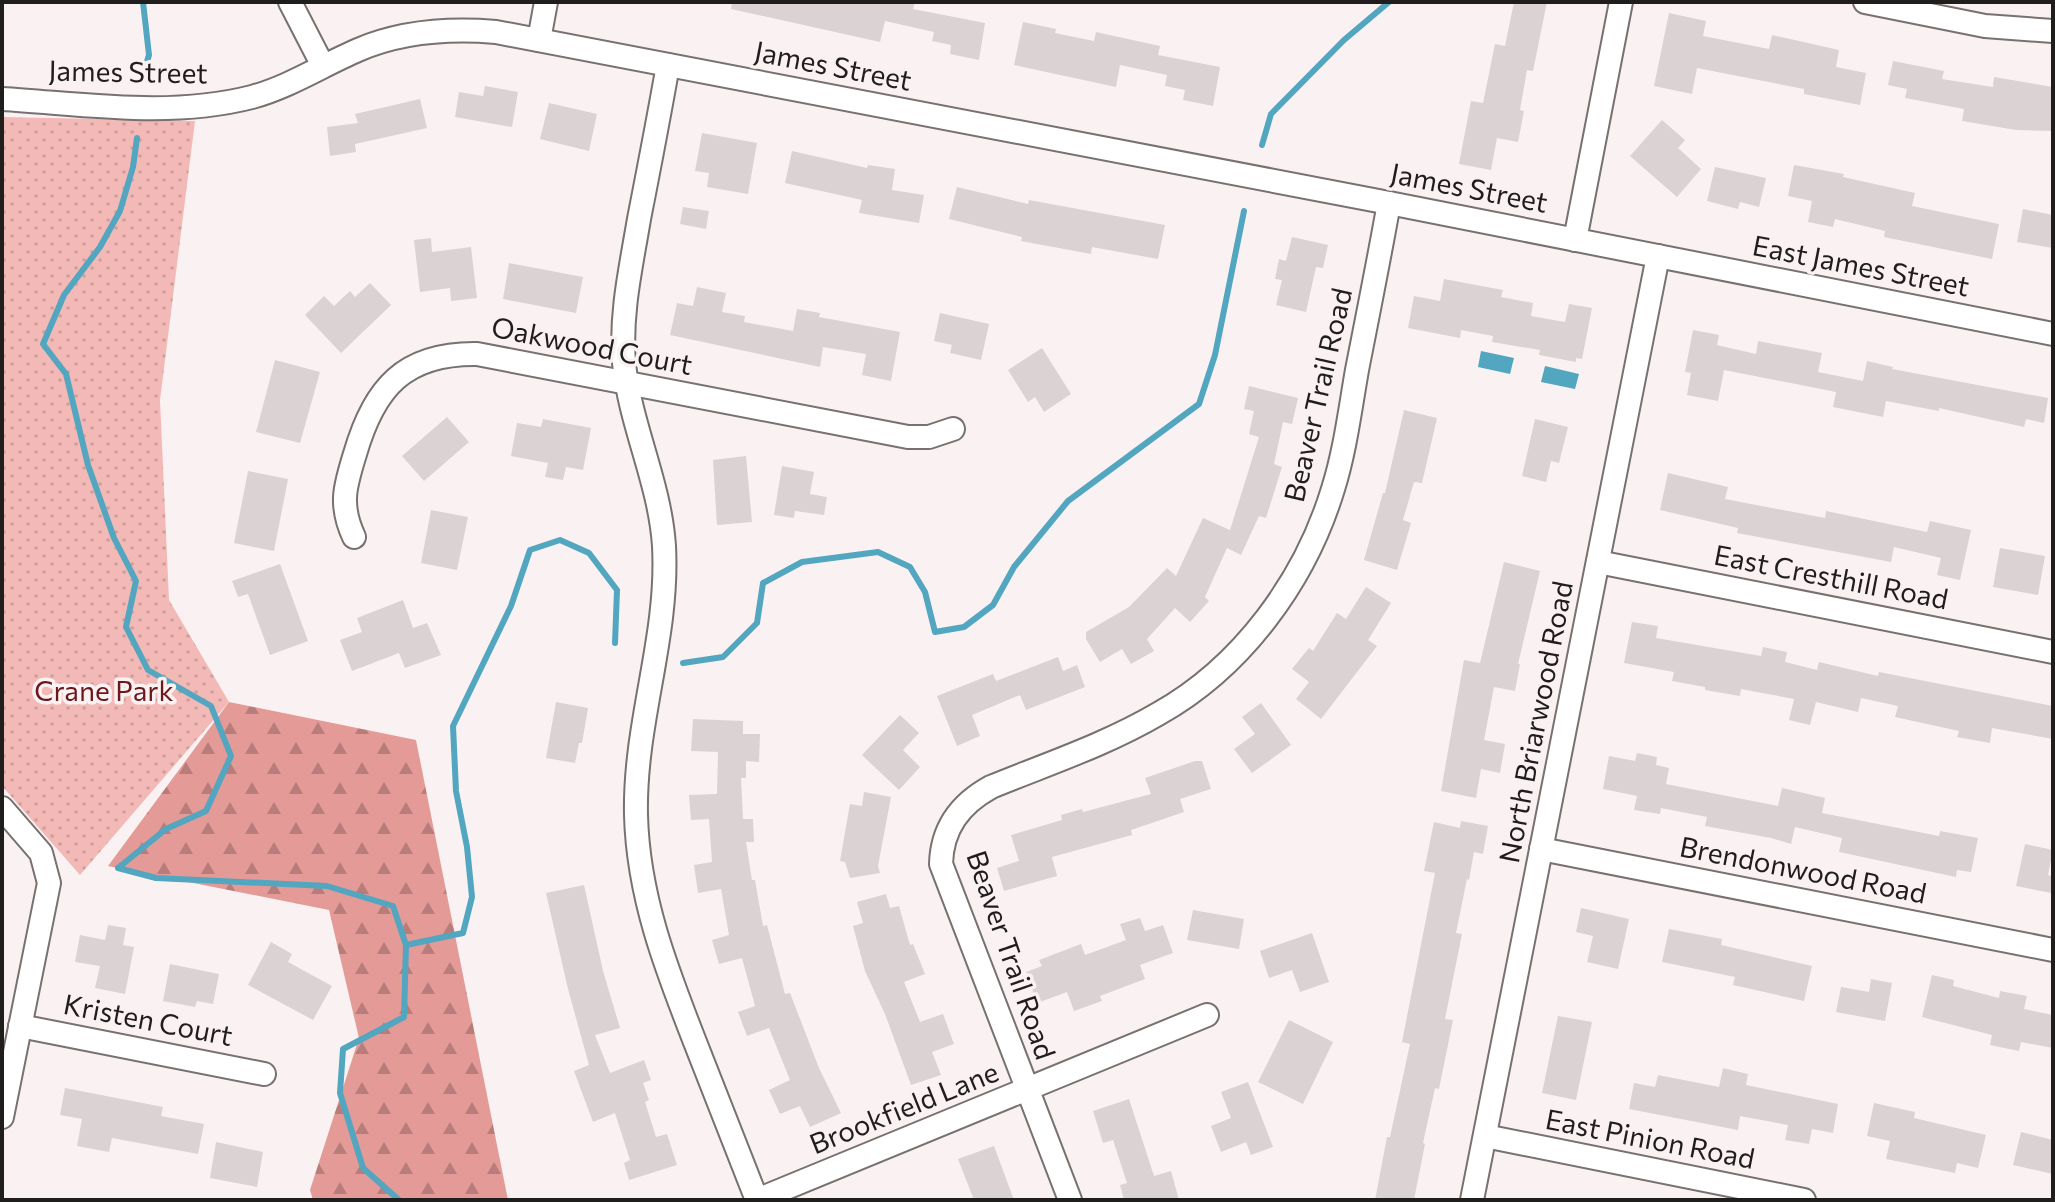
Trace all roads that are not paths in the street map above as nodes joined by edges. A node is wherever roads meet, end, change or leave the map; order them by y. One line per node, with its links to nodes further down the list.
1 (290, 2): 8 (street)
2 (546, 2): 6 (street)
3 (1621, 2): 11 (street)
4 (1865, 2): 5 (street)
5 (2053, 31)
6 (539, 40): 7 (street, James Street); 8 (street, James Street)
7 (668, 65): 10 (street, James Street); 14 (street)
8 (323, 66): 9 (street, James Street)
9 (2, 99)
10 (1389, 203): 11 (street, James Street); 25 (street, Beaver Trail Road)
11 (1575, 240): 12 (street, James Street)
12 (1658, 256): 13 (street, East James Street); 17 (street, North Briarwood Road)
13 (2053, 334)
14 (627, 383): 15 (street, Oakwood Court); 16 (street, Oakwood Court); 28 (street)
15 (953, 429)
16 (354, 537)
17 (1598, 562): 18 (street, East Cresthill Road); 20 (street, North Briarwood Road)
18 (2053, 652)
19 (2, 808): 23 (street)
20 (1541, 849): 21 (street, Brendonwood Road); 27 (street, North Briarwood Road)
21 (2053, 950)
22 (1207, 1015): 25 (street, Brookfield Lane)
23 (20, 1026): 24 (street, Kristen Court); 26 (street)
24 (264, 1074)
25 (1027, 1090): 28 (street, Brookfield Lane); 29 (street, Beaver Trail Road)
26 (2, 1117)
27 (1485, 1136): 30 (street, North Briarwood Road); 31 (street, East Pinion Road)
28 (757, 1200)
29 (1070, 1200)
30 (1472, 1200)
31 (1804, 1200)

